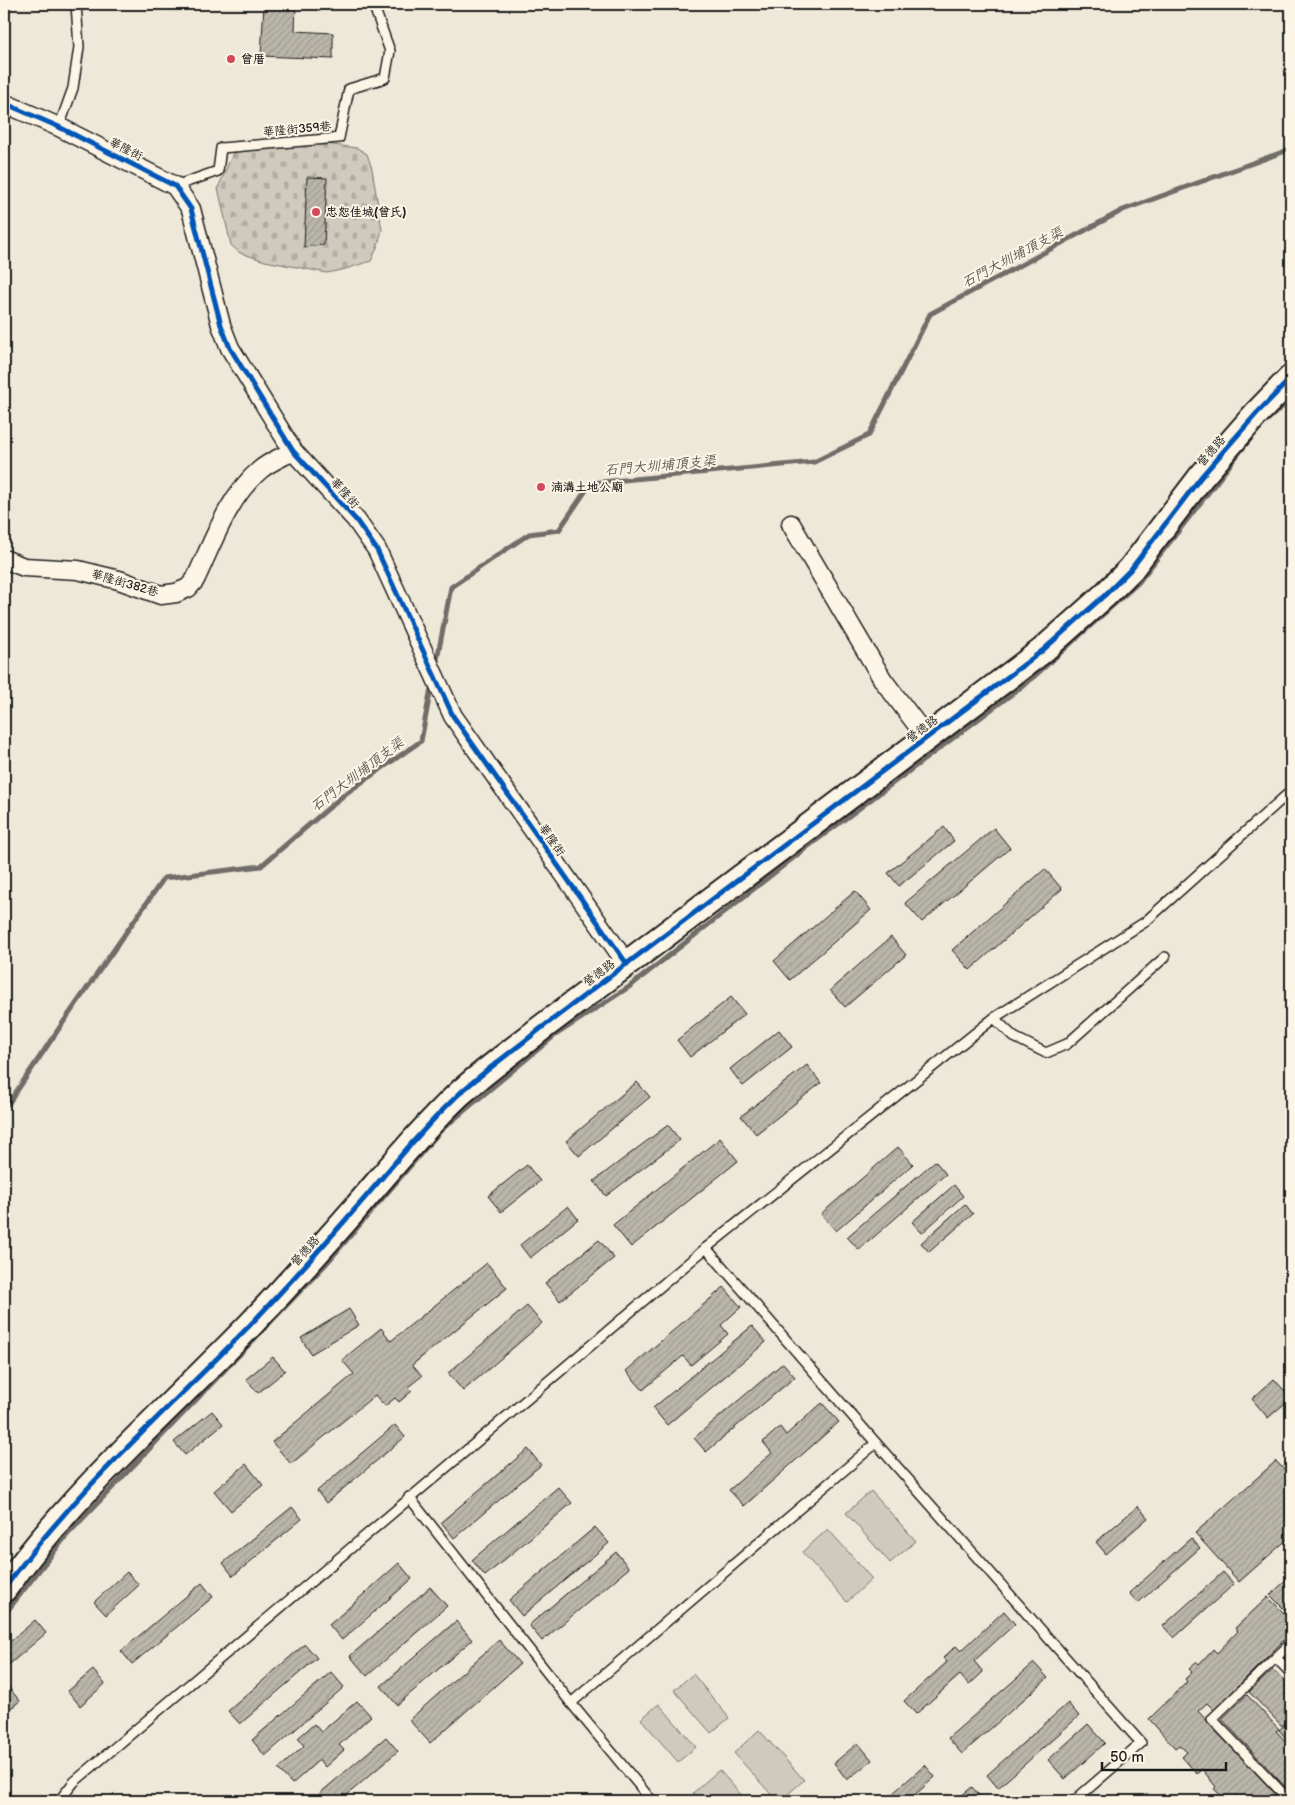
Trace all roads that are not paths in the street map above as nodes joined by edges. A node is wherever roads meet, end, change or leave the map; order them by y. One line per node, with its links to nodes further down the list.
1 (76, 4): 4 (lane)
2 (372, 4): 5 (lane, 華隆街359巷)
3 (4, 103): 4 (street, 華隆街)
4 (59, 127): 5 (street, 華隆街)
5 (175, 186): 7 (street, 華隆街)
6 (1291, 378): 10 (street, 營德路)
7 (293, 451): 9 (street, 華隆街382巷); 13 (street, 華隆街)
8 (791, 524): 10 (street)
9 (4, 559)
10 (927, 738): 13 (street, 營德路)
11 (1291, 790): 14 (lane)
12 (1165, 957): 14 (lane)
13 (628, 964): 18 (street, 營德路)
14 (994, 1018): 15 (lane)
15 (706, 1248): 16 (lane); 17 (lane)
16 (876, 1443): 22 (lane); 25 (lane)
17 (409, 1497): 22 (lane); 23 (lane)
18 (4, 1589)
19 (1291, 1642): 20 (lane)
20 (1276, 1658): 21 (lane); 26 (lane)
21 (1291, 1673)
22 (570, 1704): 24 (lane)
23 (59, 1801)
24 (652, 1801)
25 (1074, 1801)
26 (1290, 1801)

